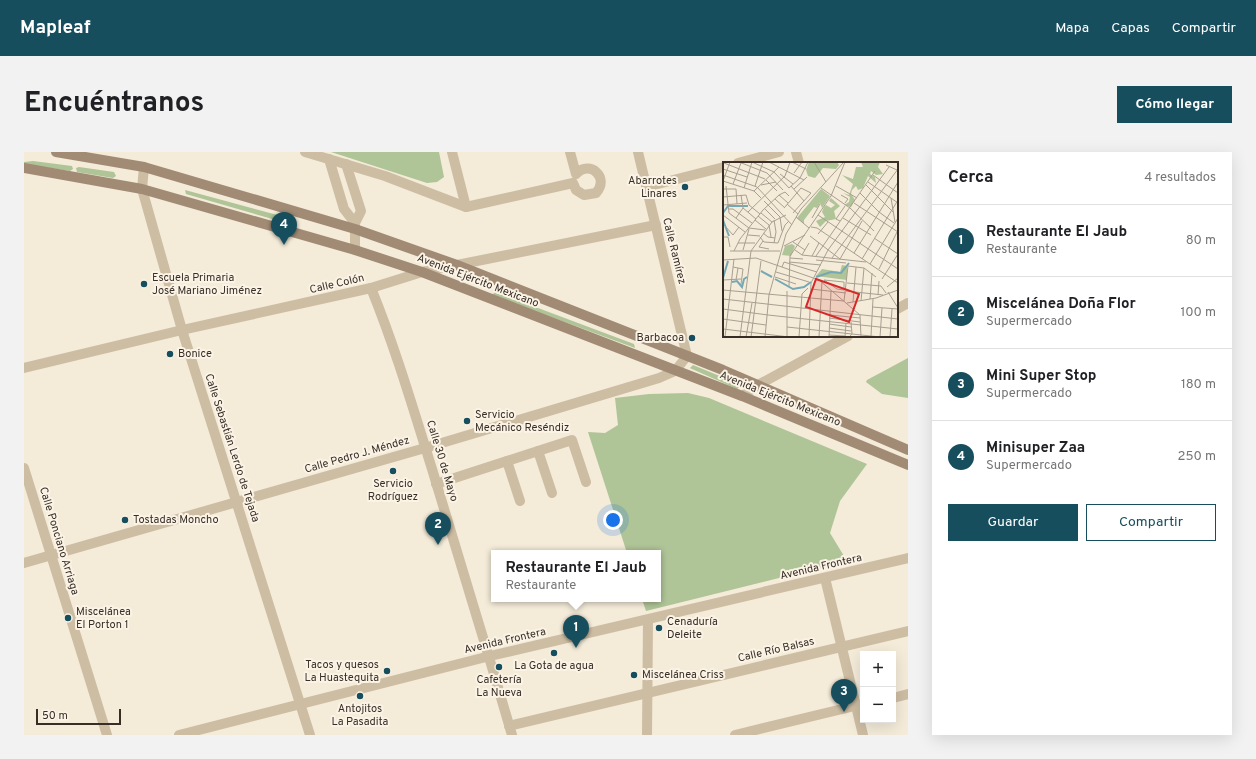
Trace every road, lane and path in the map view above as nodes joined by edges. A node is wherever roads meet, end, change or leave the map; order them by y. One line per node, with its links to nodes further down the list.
1 (56, 152): 12 (main road, Avenida Ejército Mexicano)
2 (305, 152): 8 (street)
3 (452, 152): 17 (street)
4 (570, 152): 17 (street)
5 (638, 152): 15 (street, Calle Ramírez)
6 (779, 152): 9 (street)
7 (796, 152): 10 (street)
8 (329, 159): 11 (street); 19 (street)
9 (742, 162)
10 (799, 162)
11 (346, 164): 17 (street); 19 (street)
12 (144, 167): 16 (street, Calle Sebastián Lerdo de Tejada); 19 (main road, Avenida Ejército Mexicano)
13 (723, 167): 15 (street)
14 (24, 168): 16 (main road, Avenida Ejército Mexicano)
15 (646, 187): 18 (street, Calle Ramírez)
16 (142, 189): 20 (main road, Avenida Ejército Mexicano); 26 (street, Calle Sebastián Lerdo de Tejada)
17 (466, 206)
18 (656, 225): 21 (street, Calle Colón); 28 (street, Calle Ramírez)
19 (355, 226): 20 (street); 21 (main road, Avenida Ejército Mexicano)
20 (355, 250): 22 (main road, Avenida Ejército Mexicano)
21 (457, 265): 22 (street, Calle Colón); 28 (main road, Avenida Ejército Mexicano)
22 (422, 272): 23 (street, Calle Colón); 30 (main road, Avenida Ejército Mexicano)
23 (371, 288): 26 (street, Calle Colón); 33 (street, Calle 30 de Mayo)
24 (908, 303): 25 (street)
25 (898, 308)
26 (182, 330): 29 (street, Calle Colón); 43 (street, Calle Sebastián Lerdo de Tejada)
27 (845, 337): 31 (street)
28 (687, 356): 30 (street); 31 (main road, Avenida Ejército Mexicano)
29 (24, 368)
30 (675, 371): 32 (main road, Avenida Ejército Mexicano); 33 (street, Calle Pedro J. Méndez)
31 (758, 385): 32 (street); 34 (main road, Avenida Ejército Mexicano)
32 (742, 396): 37 (main road, Avenida Ejército Mexicano)
33 (425, 448): 40 (street, Calle 30 de Mayo); 43 (street, Calle Pedro J. Méndez)
34 (908, 450)
35 (538, 451): 36 (street); 39 (street); 41 (street)
36 (507, 461): 40 (street); 42 (street)
37 (908, 465)
38 (24, 468): 44 (street, Calle Ponciano Arriaga)
39 (586, 482)
40 (436, 484): 51 (street, Calle 30 de Mayo)
41 (552, 493)
42 (520, 501)
43 (237, 502): 44 (street, Calle Pedro J. Méndez); 55 (street, Calle Sebastián Lerdo de Tejada)
44 (51, 555): 46 (street, Calle Pedro J. Méndez); 58 (street, Calle Ponciano Arriaga)
45 (908, 558): 47 (street, Avenida Frontera)
46 (24, 563)
47 (825, 578): 48 (street, Avenida Frontera); 50 (street)
48 (648, 620): 51 (street, Avenida Frontera); 52 (street)
49 (908, 631): 50 (street, Calle Río Balsas)
50 (840, 647): 52 (street, Calle Río Balsas); 56 (street)
51 (490, 656): 55 (street, Avenida Frontera); 57 (street, Calle 30 de Mayo)
52 (649, 691): 57 (street, Calle Río Balsas); 61 (street)
53 (908, 694): 54 (street)
54 (896, 697)
55 (301, 705): 59 (street, Avenida Frontera); 60 (street, Calle Sebastián Lerdo de Tejada)
56 (859, 705): 62 (street); 63 (street)
57 (511, 730)
58 (107, 735)
59 (179, 735)
60 (310, 735)
61 (647, 735)
62 (734, 735)
63 (863, 735)

